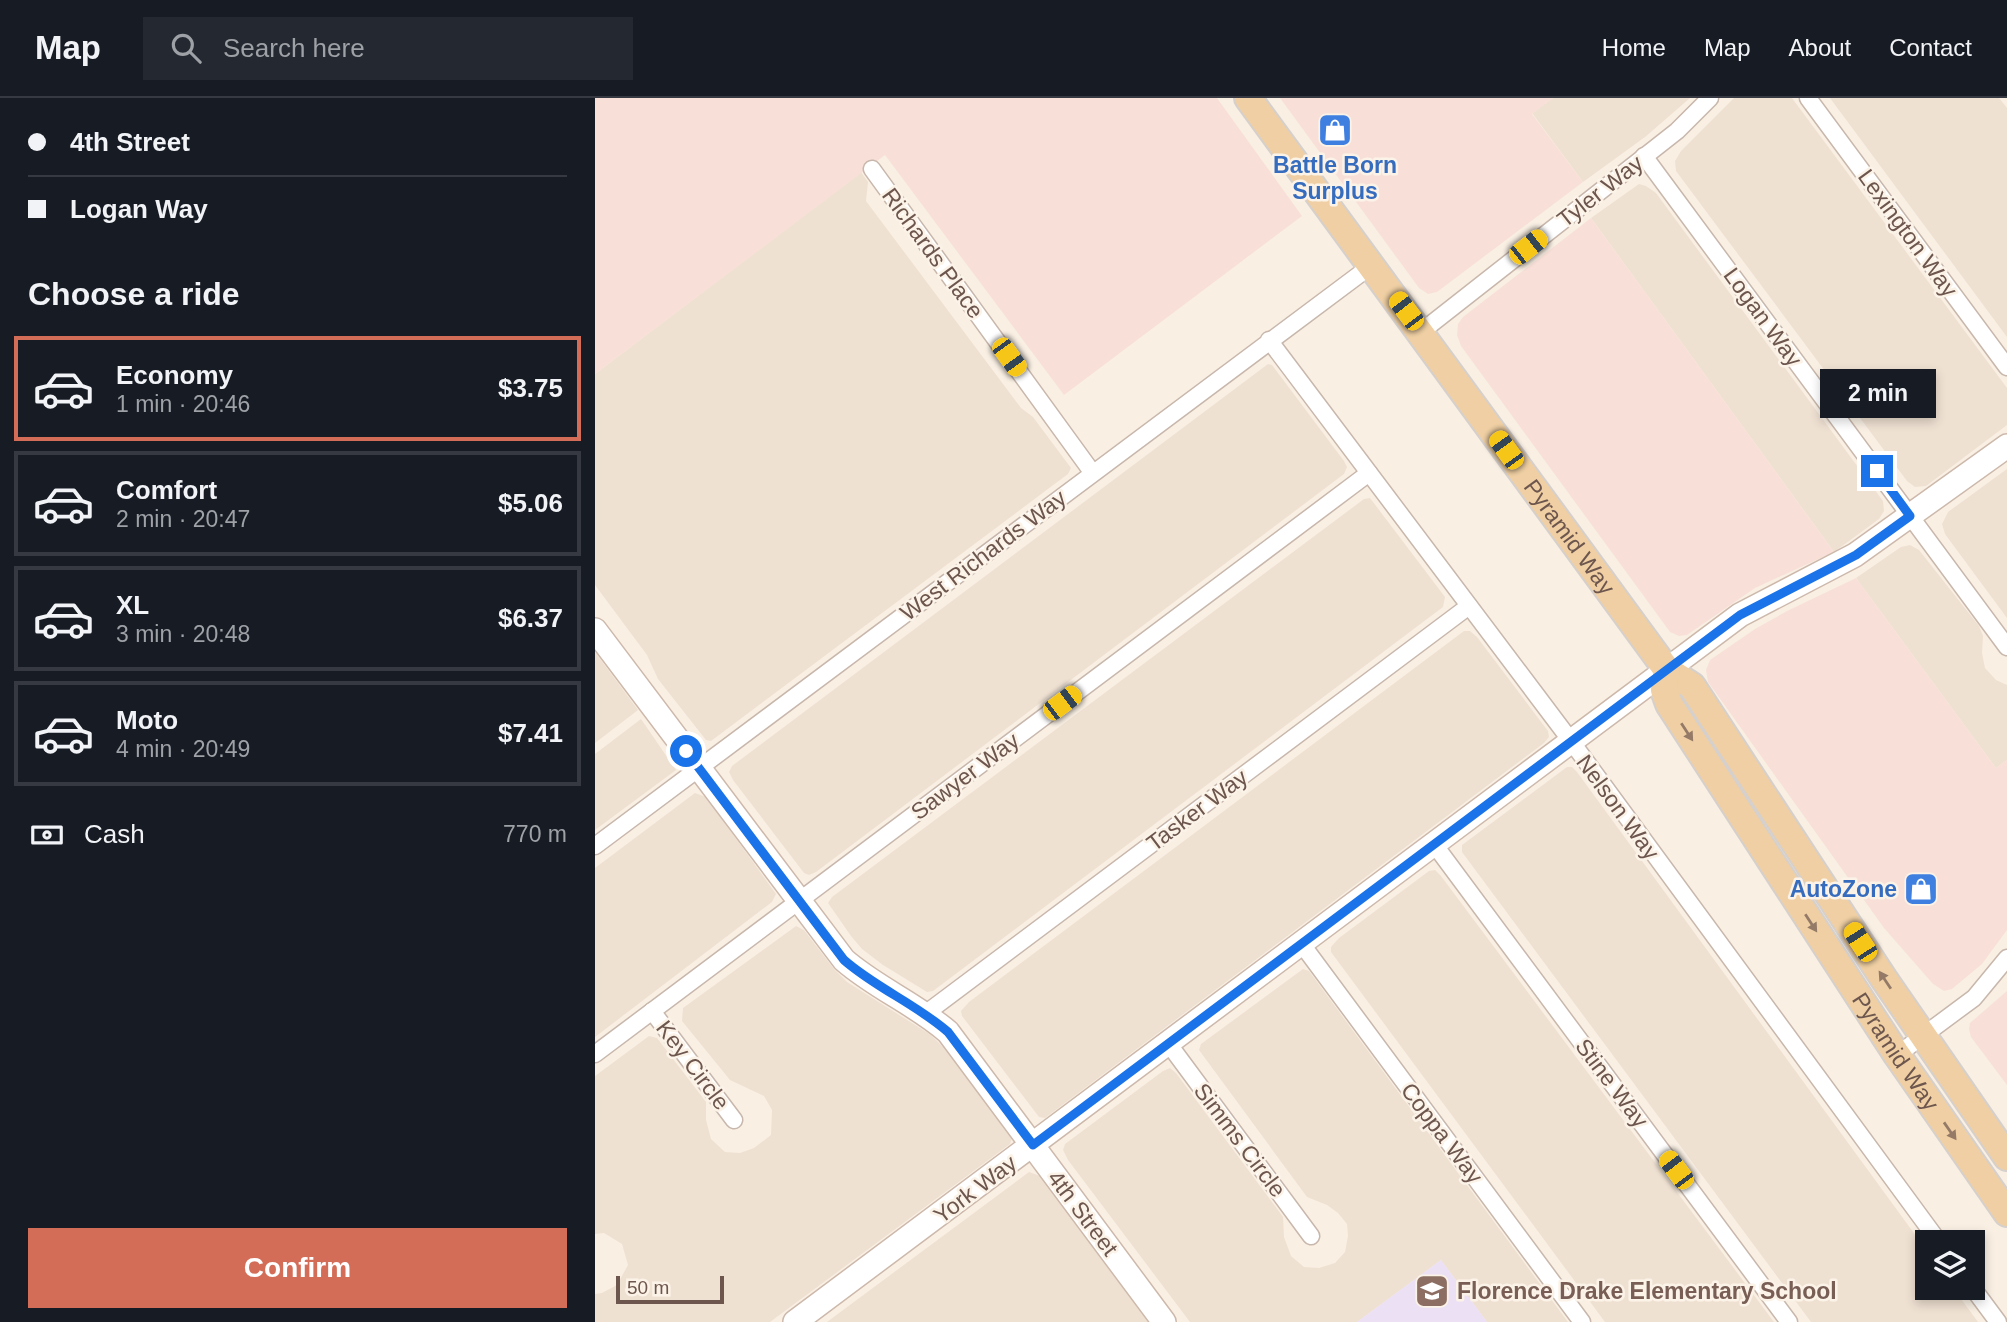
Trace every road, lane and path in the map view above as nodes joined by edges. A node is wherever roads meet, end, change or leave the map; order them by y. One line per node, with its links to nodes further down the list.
1 (1248, 98): 6 (main road, Pyramid Way)
2 (1710, 98): 4 (street, Tyler Way)
3 (1808, 98): 9 (street, Lexington Way)
4 (1644, 156): 7 (street, Tyler Way); 13 (street, Logan Way)
5 (871, 169): 11 (street, Richards Place)
6 (1371, 265): 7 (main road, Pyramid Way); 8 (street, West Richards Way)
7 (1421, 332): 17 (main road, Pyramid Way)
8 (1269, 340): 11 (street, West Richards Way); 12 (street, Nelson Way)
9 (2007, 367)
10 (2007, 446): 13 (street, York Way)
11 (1092, 472): 19 (street, West Richards Way)
12 (1369, 472): 14 (street, Nelson Way); 22 (street, Sawyer Way)
13 (1910, 516): 16 (street, Logan Way); 17 (street, York Way)
14 (1469, 606): 18 (street, Nelson Way); 26 (street, Tasker Way)
15 (595, 630): 19 (street, 4th Street)
16 (2007, 647)
17 (1667, 670): 18 (street, York Way); 27 (main road, Pyramid Way, one-way to 17); 30 (main road, Pyramid Way, one-way to 30)
18 (1570, 741): 20 (street, York Way); 35 (street, Nelson Way)
19 (699, 768): 21 (street, West Richards Way); 22 (street, 4th Street)
20 (1434, 844): 23 (street, York Way); 41 (street, Stine Way)
21 (595, 846)
22 (799, 901): 25 (street, Sawyer Way); 26 (street, 4th Street)
23 (1301, 943): 28 (street, York Way); 40 (street, Coppa Way)
24 (2007, 958): 27 (street)
25 (652, 1011): 29 (street, Sawyer Way); 31 (street, Key Circle)
26 (925, 1014): 32 (street, 4th Street)
27 (1924, 1036): 30 (street); 33 (main road, Pyramid Way)
28 (1168, 1044): 32 (street, York Way); 36 (street, Simms Circle)
29 (595, 1054)
30 (1897, 1055): 34 (main road, Pyramid Way, one-way to 34)
31 (734, 1120)
32 (1033, 1145): 38 (street, York Way); 39 (street, 4th Street)
33 (2007, 1157)
34 (2007, 1213)
35 (1930, 1230)
36 (1311, 1236)
37 (1982, 1300): 42 (street)
38 (795, 1322)
39 (1164, 1322)
40 (1582, 1322)
41 (1789, 1322)
42 (1998, 1322)

